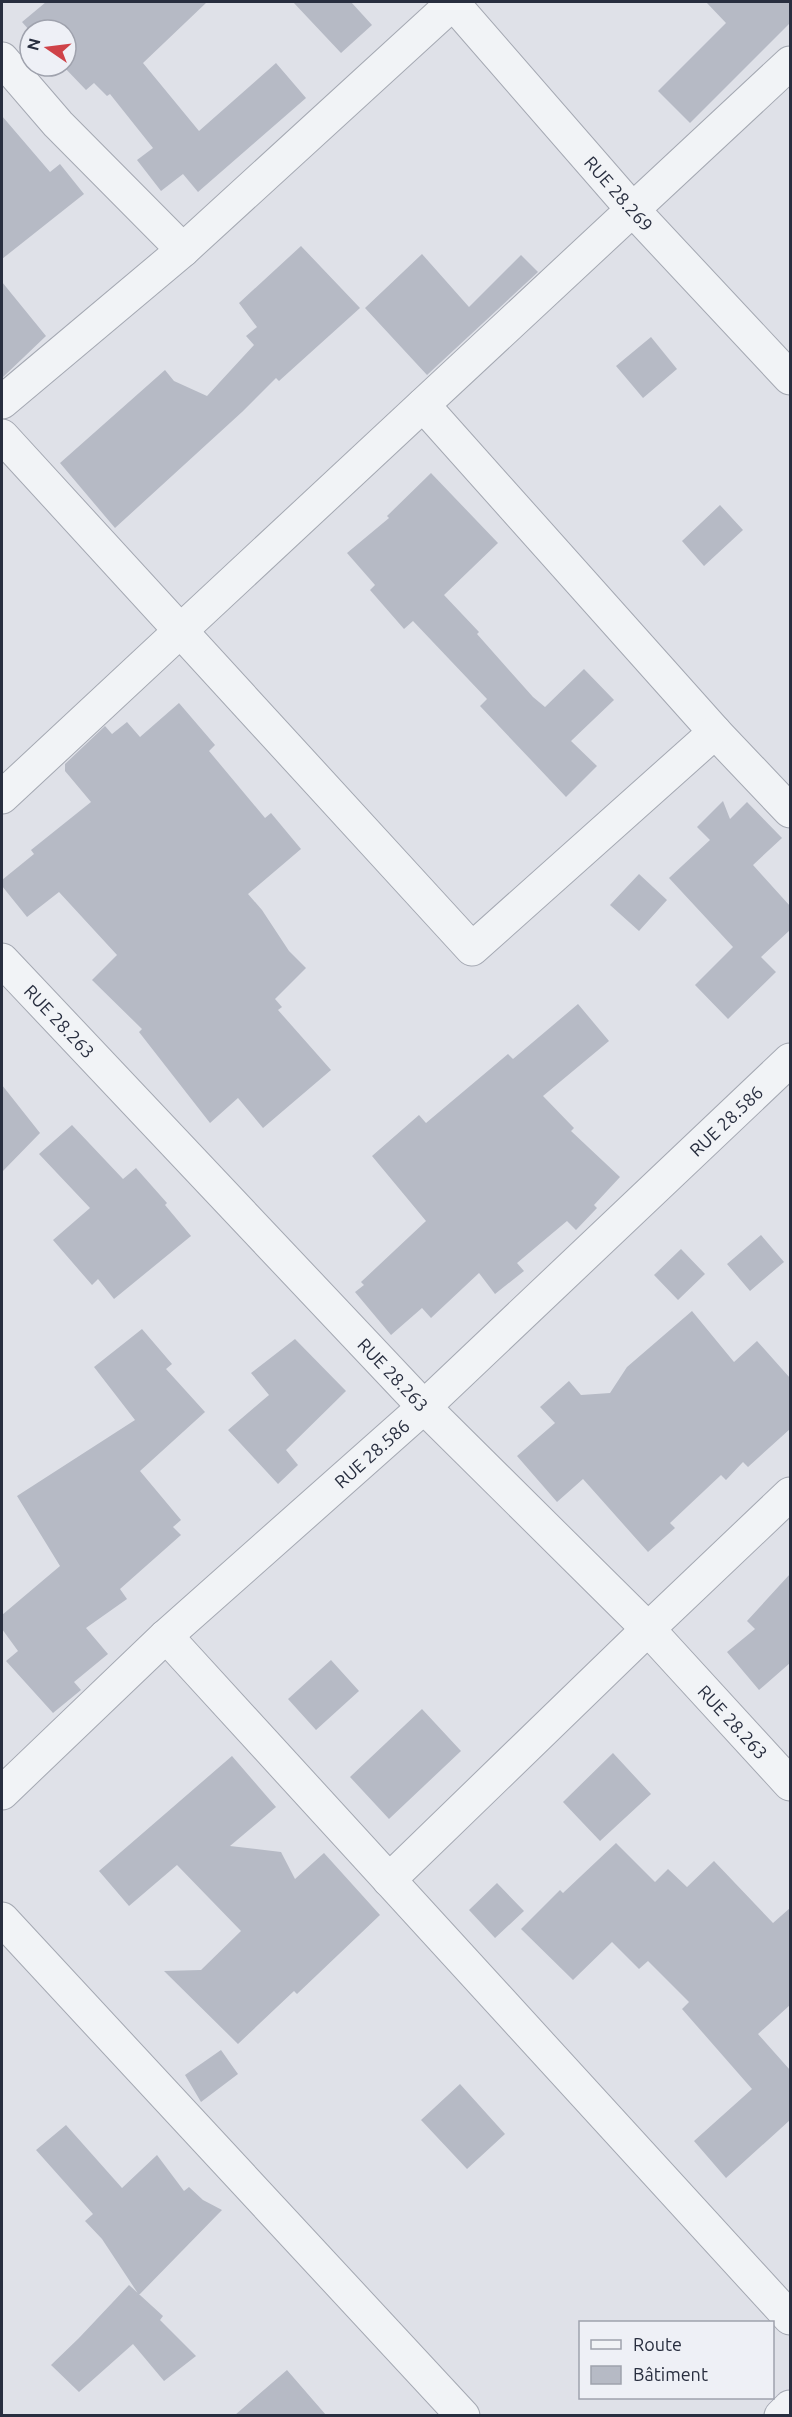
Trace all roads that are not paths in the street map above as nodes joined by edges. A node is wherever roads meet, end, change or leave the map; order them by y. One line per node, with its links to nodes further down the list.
1 (453, 2): 4 (street, RUE 28.269); 5 (street)
2 (2, 58): 5 (street)
3 (790, 63): 4 (street)
4 (633, 210): 6 (street, RUE 28.269); 8 (street)
5 (183, 249): 7 (street)
6 (790, 378)
7 (2, 402)
8 (423, 405): 10 (street); 11 (street)
9 (2, 436): 10 (street)
10 (180, 631): 11 (street); 12 (street)
11 (715, 732): 13 (street)
12 (2, 797)
13 (790, 811)
14 (2, 960): 16 (street, RUE 28.263)
15 (790, 1060): 16 (street, RUE 28.586)
16 (424, 1407): 18 (street, RUE 28.263); 19 (street, RUE 28.586)
17 (790, 1494): 18 (street)
18 (648, 1629): 20 (street, RUE 28.263); 22 (street)
19 (166, 1636): 21 (street, RUE 28.586); 22 (street)
20 (790, 1784)
21 (2, 1793)
22 (389, 1880): 24 (street)
23 (2, 1919): 26 (street)
24 (790, 2318)
25 (790, 2407): 27 (street)
26 (463, 2415)
27 (781, 2415)

